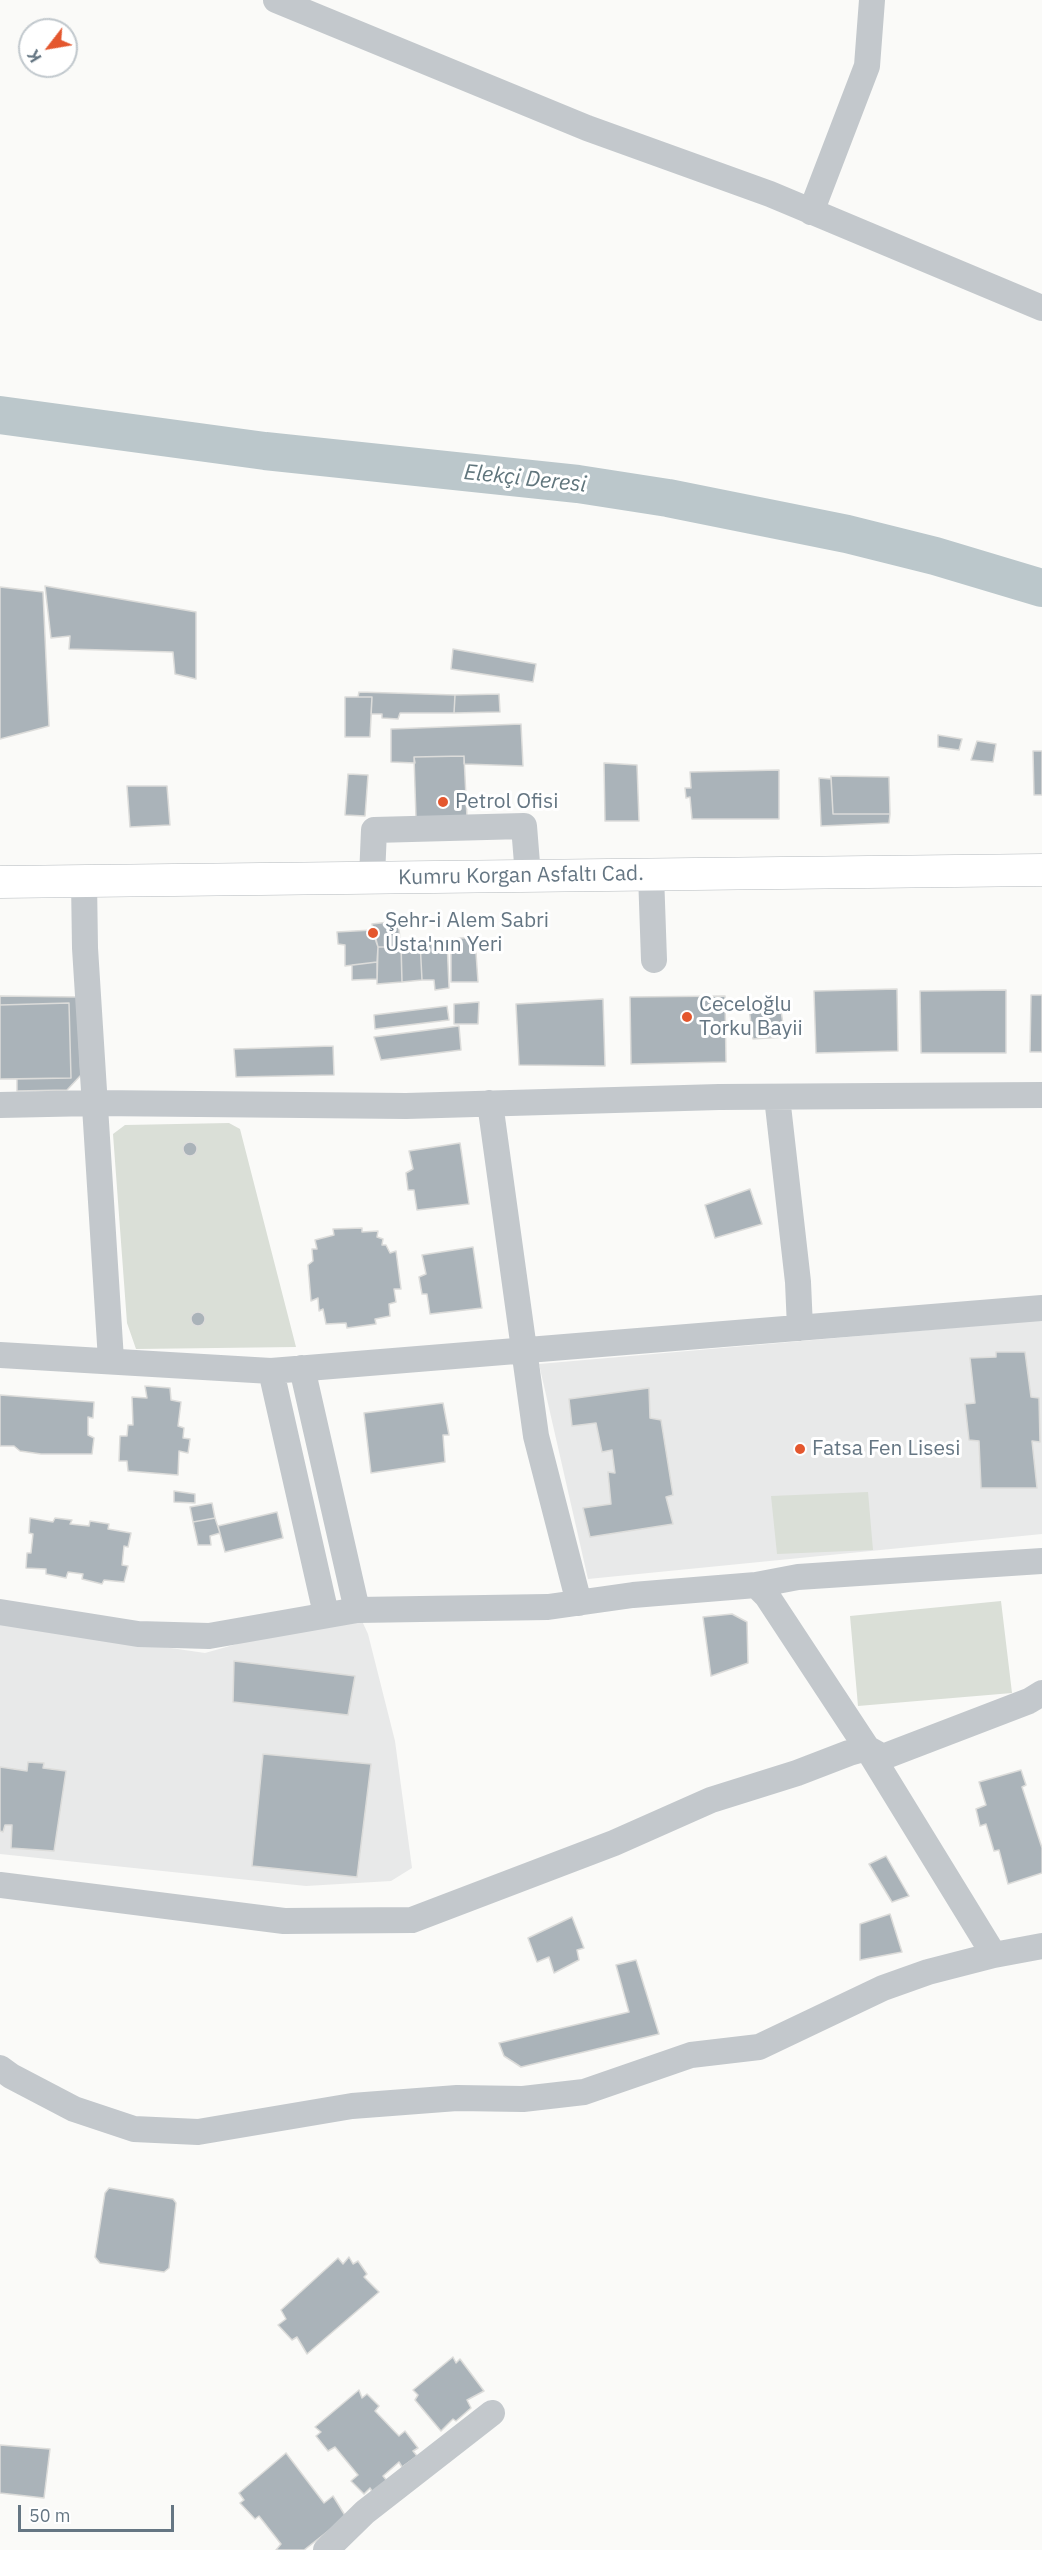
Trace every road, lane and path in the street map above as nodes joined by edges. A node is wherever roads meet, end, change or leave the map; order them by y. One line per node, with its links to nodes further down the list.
1 (276, 0): 3 (street)
2 (872, 0): 3 (street)
3 (811, 212): 4 (street)
4 (1042, 308)
5 (1042, 870): 6 (main road, Kumru Korgan Asfaltı Cad.)
6 (651, 874): 7 (main road, Kumru Korgan Asfaltı Cad.); 11 (street)
7 (528, 876): 8 (main road, Kumru Korgan Asfaltı Cad.); 8 (street)
8 (372, 878): 9 (main road, Kumru Korgan Asfaltı Cad.)
9 (84, 881): 10 (main road, Kumru Korgan Asfaltı Cad.); 14 (street)
10 (0, 882)
11 (654, 960)
12 (1042, 1095): 13 (street)
13 (777, 1097): 15 (street); 18 (street)
14 (94, 1103): 15 (street); 16 (street); 21 (street)
15 (490, 1103): 19 (street)
16 (0, 1106)
17 (1042, 1308): 18 (street)
18 (800, 1328): 19 (street)
19 (524, 1350): 22 (street); 26 (street)
20 (0, 1355): 21 (street)
21 (111, 1360): 23 (street)
22 (303, 1368): 23 (street); 27 (street)
23 (271, 1371): 29 (street)
24 (1042, 1561): 25 (street)
25 (756, 1585): 26 (street); 31 (street)
26 (579, 1603): 27 (street)
27 (357, 1610): 29 (street)
28 (0, 1612): 29 (street)
29 (326, 1614)
30 (1042, 1693): 31 (street)
31 (867, 1748): 32 (street); 34 (street)
32 (0, 1885)
33 (1042, 1946): 34 (street)
34 (994, 1955): 35 (street)
35 (0, 2068)
36 (492, 2413): 37 (street)
37 (326, 2550)

